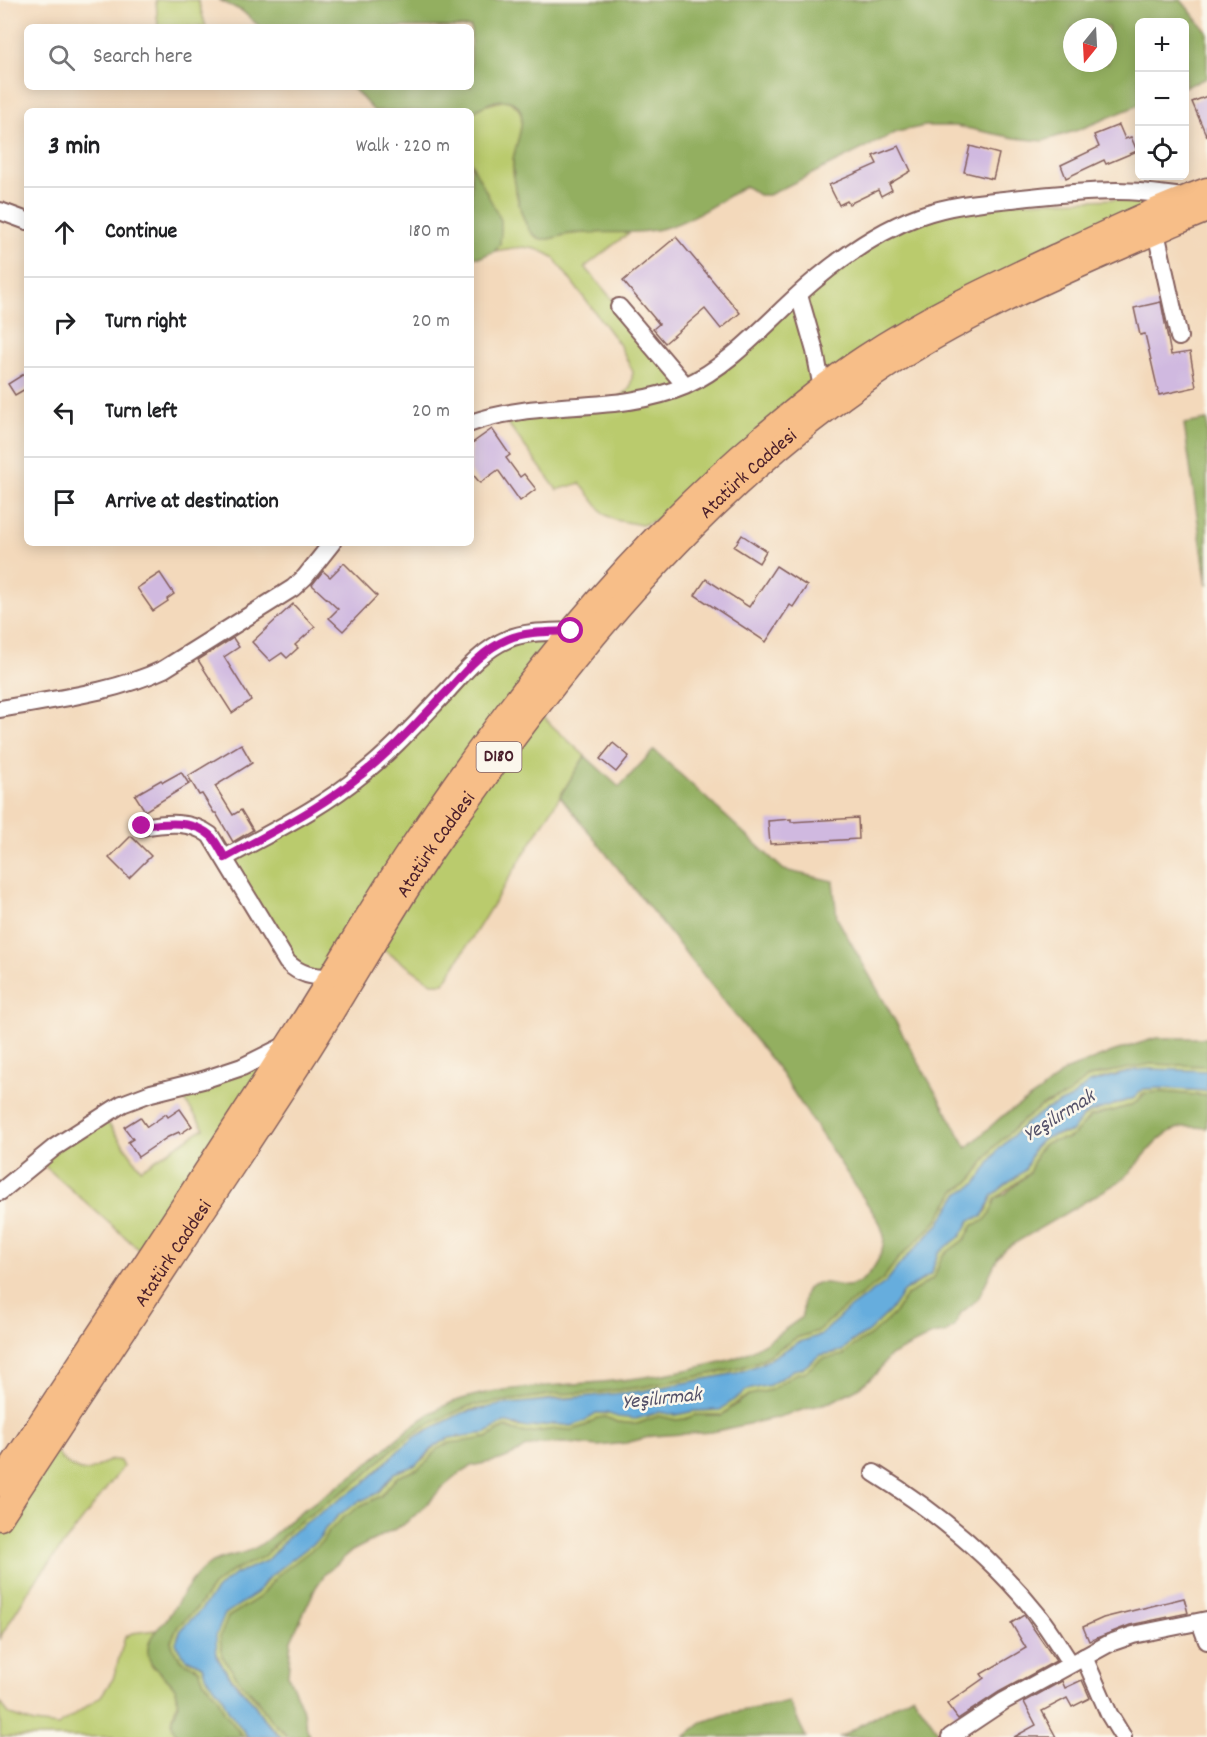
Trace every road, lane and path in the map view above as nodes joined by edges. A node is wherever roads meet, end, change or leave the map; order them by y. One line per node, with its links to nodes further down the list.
1 (1201, 199): 4 (highway, Atatürk Caddesi / D180); 5 (street); 9 (highway, Atatürk Caddesi / D180)
2 (0, 211): 3 (street)
3 (24, 220)
4 (1156, 231): 7 (street); 21 (highway, Atatürk Caddesi / D180)
5 (798, 295): 8 (street); 9 (street)
6 (619, 307): 8 (street)
7 (1179, 337)
8 (685, 385): 10 (street)
9 (822, 388): 12 (highway, Atatürk Caddesi / D180)
10 (474, 422)
11 (330, 546): 13 (street)
12 (571, 631): 15 (street); 16 (highway, Atatürk Caddesi / D180)
13 (0, 709)
14 (142, 826): 15 (street)
15 (225, 858): 16 (street)
16 (331, 977): 17 (highway, Atatürk Caddesi / D180)
17 (289, 1044): 18 (street); 20 (highway, Atatürk Caddesi / D180)
18 (0, 1192)
19 (874, 1473): 24 (street)
20 (0, 1484)
21 (0, 1518)
22 (1204, 1621): 23 (street); 24 (street)
23 (1207, 1641)
24 (1077, 1661): 25 (street); 26 (street)
25 (950, 1737)
26 (1123, 1737)

